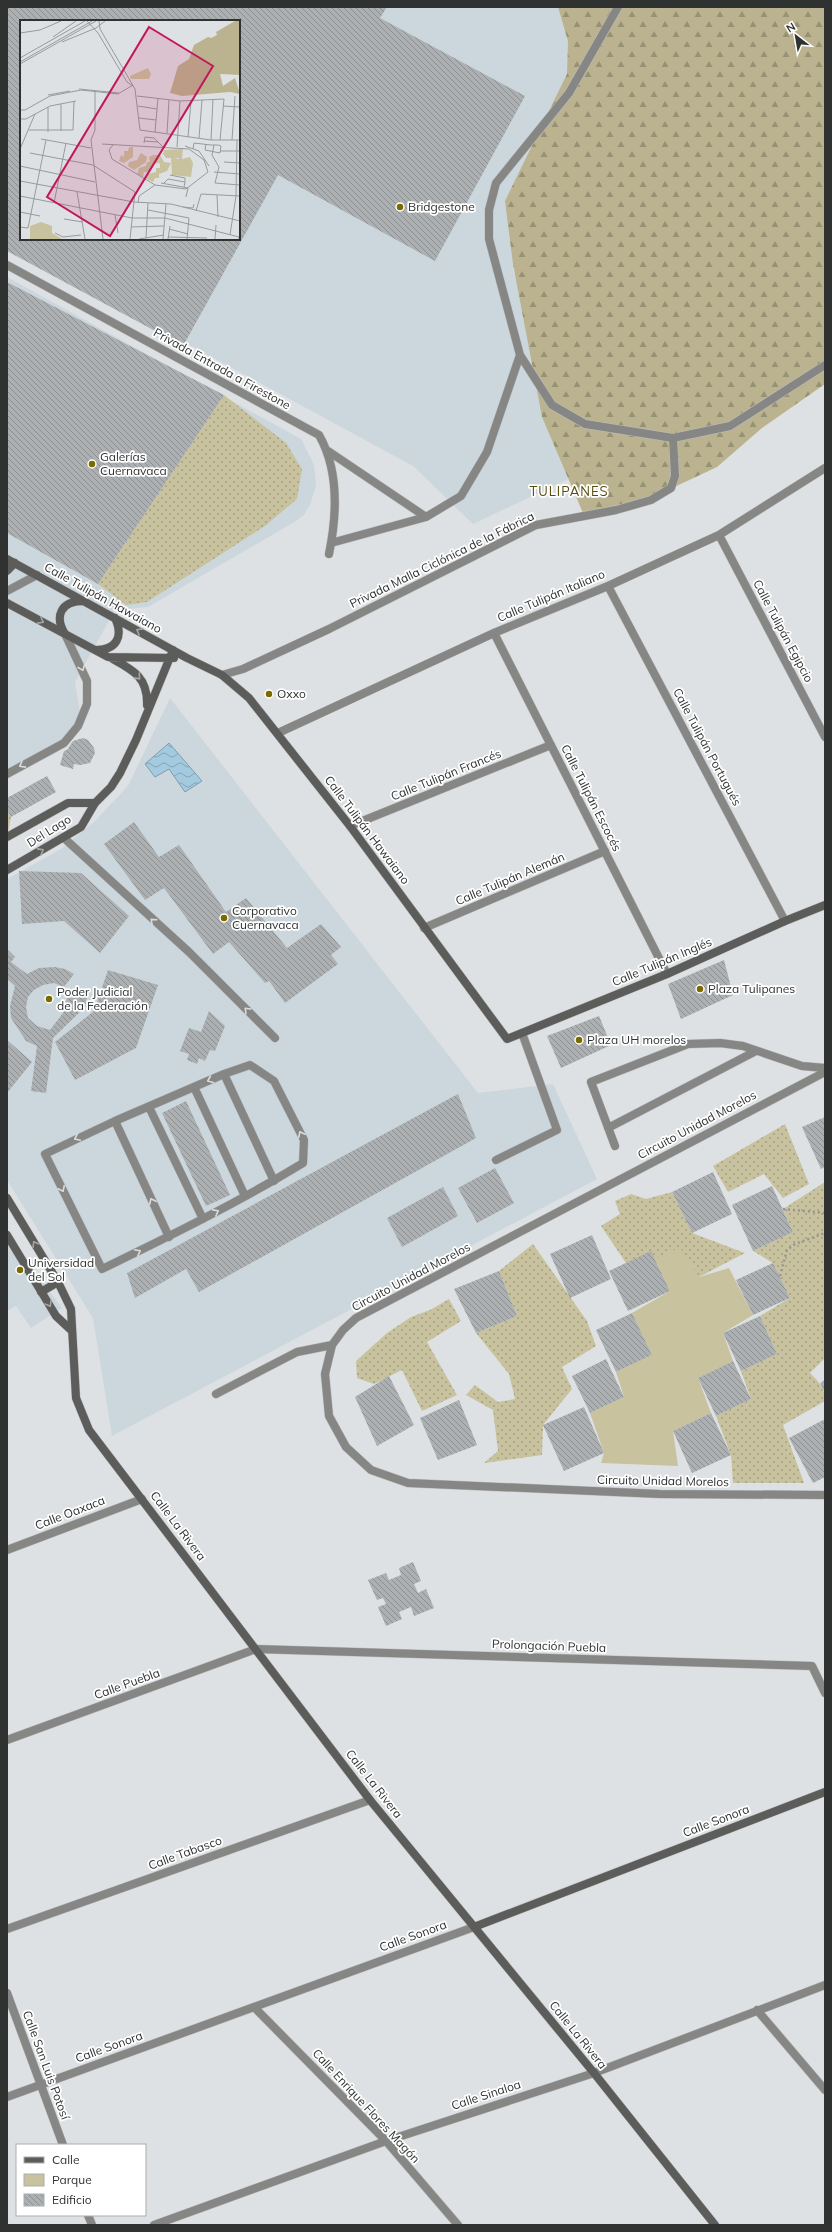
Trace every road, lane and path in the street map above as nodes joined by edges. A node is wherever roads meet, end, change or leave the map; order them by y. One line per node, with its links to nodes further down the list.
1 (618, 7): 3 (street)
2 (7, 265): 6 (street, Privada Entrada a Firestone)
3 (520, 355): 5 (street); 8 (street)
4 (825, 365): 5 (street)
5 (673, 438): 25 (street, Privada Malla Ciclónica de la Fábrica)
6 (328, 451): 8 (street); 10 (street, Privada Entrada a Firestone)
7 (825, 468): 9 (street, Calle Tulipán Italiano)
8 (426, 518): 10 (street)
9 (720, 535): 15 (street, Calle Tulipán Italiano); 28 (street, Calle Tulipán Egipcio)
10 (331, 543): 11 (street, Privada Entrada a Firestone)
11 (329, 554)
12 (11, 561): 13 (street); 14 (street, Calle Tulipán Hawaiano)
13 (7, 571)
14 (37, 575): 16 (street); 17 (street, Calle Tulipán Hawaiano)
15 (608, 586): 20 (street, Calle Tulipán Italiano); 38 (street, Calle Tulipán Portugués)
16 (7, 591)
17 (84, 601): 19 (street, Calle Tulipán Hawaiano); 21 (street)
18 (7, 603): 21 (street, Calle Tulipán Hawaiano, one-way to 21)
19 (115, 618): 22 (street); 23 (street, Calle Tulipán Hawaiano, one-way to 19)
20 (494, 633): 27 (street, Calle Tulipán Italiano); 29 (street, Calle Tulipán Escocés)
21 (65, 634): 22 (street, Calle Tulipán Hawaiano); 30 (street, one-way to 30)
22 (95, 650): 24 (street, Calle Tulipán Hawaiano)
23 (171, 654): 24 (street, Calle Tulipán Hawaiano); 25 (street, Calle Tulipán Hawaiano); 26 (street, Del Lago)
24 (108, 657): 26 (street, Del Lago, one-way to 26)
25 (222, 675): 27 (street, Calle Tulipán Hawaiano)
26 (146, 711): 31 (street, Del Lago)
27 (278, 733): 32 (street, Calle Tulipán Hawaiano)
28 (825, 738)
29 (551, 745): 32 (street, Calle Tulipán Francés); 35 (street, Calle Tulipán Escocés)
30 (7, 774)
31 (94, 803): 33 (street, Del Lago); 34 (street, Del Lago)
32 (350, 826): 39 (street, Calle Tulipán Hawaiano)
33 (7, 837)
34 (64, 838): 36 (street, Del Lago, one-way to 34); 42 (street, one-way to 34)
35 (605, 851): 39 (street, Calle Tulipán Alemán); 40 (street, Calle Tulipán Escocés)
36 (7, 870)
37 (825, 905): 38 (street, Calle Tulipán Inglés)
38 (785, 921): 40 (street, Calle Tulipán Inglés)
39 (424, 928): 43 (street, Calle Tulipán Hawaiano)
40 (667, 974): 41 (street, Calle Tulipán Inglés)
41 (522, 1033): 43 (street, Calle Tulipán Inglés); 53 (street)
42 (275, 1038)
43 (507, 1039)
44 (756, 1052): 45 (street); 51 (street); 51 (street)
45 (825, 1068)
46 (825, 1072): 67 (street, Circuito Unidad Morelos)
47 (224, 1074): 48 (street, one-way to 48); 54 (street); 54 (street, one-way to 47)
48 (194, 1087): 49 (street); 55 (street)
49 (149, 1107): 50 (street); 59 (street)
50 (115, 1121): 62 (street, one-way to 50); 62 (street, one-way to 62)
51 (608, 1128): 52 (street)
52 (615, 1146)
53 (496, 1160)
54 (274, 1181): 55 (street)
55 (245, 1196): 59 (street, one-way to 55)
56 (7, 1198): 64 (street, Calle La Rivera, one-way to 56)
57 (783, 1209): 58 (path)
58 (825, 1213)
59 (203, 1218): 62 (street)
60 (825, 1233): 63 (path)
61 (7, 1235): 65 (street)
62 (169, 1237)
63 (780, 1276)
64 (58, 1282): 65 (street); 66 (street, Calle La Rivera)
65 (41, 1292): 66 (street, one-way to 66)
66 (71, 1330): 70 (street, Calle La Rivera)
67 (332, 1345): 68 (street); 69 (street, Circuito Unidad Morelos)
68 (216, 1394)
69 (825, 1495)
70 (142, 1499): 71 (street, Calle Oaxaca); 72 (street, Calle La Rivera)
71 (7, 1550)
72 (256, 1649): 73 (street, Prolongación Puebla); 74 (street, Calle Puebla); 76 (street, Calle La Rivera)
73 (825, 1693)
74 (7, 1740)
75 (825, 1792): 77 (street, Calle Sonora)
76 (370, 1800): 77 (street, Calle La Rivera); 78 (street, Calle Tabasco)
77 (474, 1927): 81 (street, Calle Sonora); 83 (street, Calle La Rivera)
78 (7, 1929)
79 (825, 1985): 82 (street, Calle Sinaloa)
80 (7, 1993): 84 (street, Calle San Luis Potosí)
81 (254, 2007): 84 (street, Calle Sonora); 87 (street, Calle Enrique Flores Magón)
82 (757, 2010): 83 (street, Calle Sinaloa); 85 (street)
83 (594, 2073): 87 (street, Calle Sinaloa); 91 (street, Calle La Rivera)
84 (41, 2084): 86 (street, Calle Sonora); 88 (street, Calle San Luis Potosí)
85 (825, 2090)
86 (7, 2097)
87 (386, 2141): 89 (street, Calle Sinaloa); 90 (street, Calle Enrique Flores Magón)
88 (63, 2144)
89 (154, 2225)
90 (458, 2225)
91 (715, 2225)

